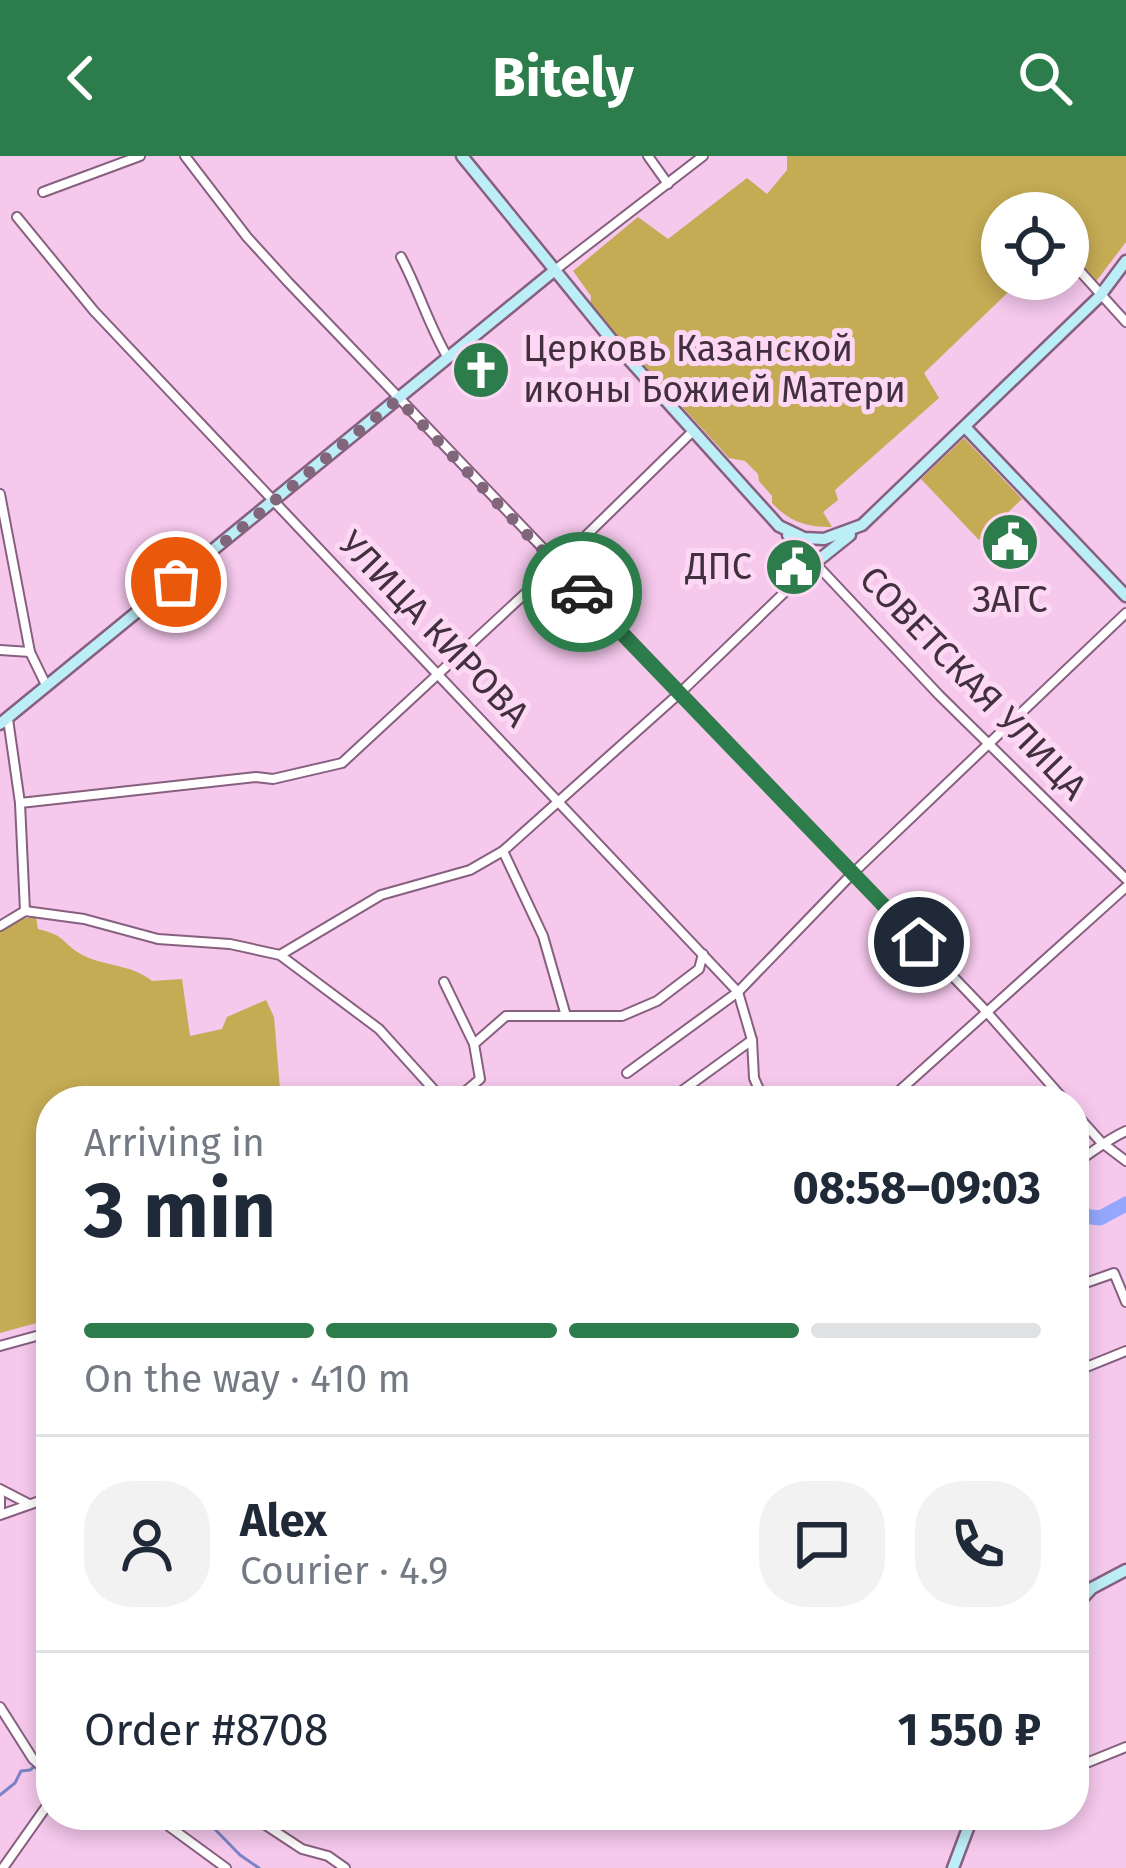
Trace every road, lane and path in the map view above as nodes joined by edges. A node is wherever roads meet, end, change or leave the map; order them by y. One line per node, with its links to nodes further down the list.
1 (140, 156): 7 (street)
2 (185, 156): 16 (street)
3 (462, 156): 11 (main road, СОВЕТСКАЯ УЛИЦА)
4 (648, 156): 6 (street)
5 (703, 156): 6 (street)
6 (668, 184): 11 (street)
7 (43, 192)
8 (17, 217): 20 (street, УЛИЦА КИРОВА)
9 (401, 257): 15 (street)
10 (1126, 261): 13 (main road)
11 (555, 270): 15 (main road); 18 (main road, СОВЕТСКАЯ УЛИЦА)
12 (1089, 284): 13 (street)
13 (1100, 297): 14 (street); 17 (main road)
14 (1126, 322)
15 (449, 359): 16 (main road)
16 (398, 399): 20 (main road); 24 (street)
17 (965, 427): 21 (main road); 25 (main road)
18 (692, 432): 22 (main road, СОВЕТСКАЯ УЛИЦА); 24 (street)
19 (0, 494): 28 (street)
20 (276, 501): 29 (street, УЛИЦА КИРОВА); 30 (main road)
21 (862, 525): 22 (main road, СОВЕТСКАЯ УЛИЦА); 23 (main road)
22 (779, 526): 23 (main road, СОВЕТСКАЯ УЛИЦА)
23 (815, 563): 31 (street); 33 (street, СОВЕТСКАЯ УЛИЦА)
24 (556, 565): 29 (street); 31 (street)
25 (1126, 596)
26 (1126, 613): 33 (street)
27 (0, 650): 28 (street)
28 (30, 652): 30 (street)
29 (440, 674): 34 (street, УЛИЦА КИРОВА); 35 (street)
30 (46, 687): 32 (main road)
31 (682, 691): 34 (street); 37 (street)
32 (4, 722): 35 (street)
33 (990, 746): 37 (street); 38 (street, СОВЕТСКАЯ УЛИЦА)
34 (560, 801): 36 (street); 41 (street, УЛИЦА КИРОВА)
35 (20, 802): 39 (street)
36 (503, 851): 42 (street); 46 (street)
37 (852, 874): 44 (street); 45 (street)
38 (1126, 883): 45 (street)
39 (26, 910): 40 (street); 42 (street)
40 (0, 926)
41 (703, 954): 44 (street, УЛИЦА КИРОВА); 46 (street)
42 (280, 955): 50 (street)
43 (444, 982): 48 (street)
44 (738, 992): 47 (street, УЛИЦА КИРОВА); 49 (street)
45 (985, 1010): 54 (street); 55 (street)
46 (566, 1016): 48 (street)
47 (752, 1040): 52 (street); 53 (street, УЛИЦА КИРОВА)
48 (474, 1044): 51 (street)
49 (627, 1073)
50 (430, 1086)
51 (472, 1086)
52 (689, 1086)
53 (757, 1086)
54 (904, 1086)
55 (1052, 1086)
56 (1089, 1129): 58 (street)
57 (1126, 1131): 58 (street)
58 (1101, 1142): 59 (street); 60 (street)
59 (1089, 1152)
60 (1126, 1161)
61 (1089, 1282): 62 (street)
62 (1126, 1302)
63 (36, 1336): 64 (street)
64 (0, 1346)
65 (1126, 1351): 66 (street)
66 (1089, 1366)
67 (0, 1493): 69 (street); 70 (street)
68 (36, 1502): 69 (street)
69 (29, 1504): 70 (street)
70 (0, 1511)
71 (1126, 1570): 72 (main road)
72 (1089, 1591)
73 (0, 1707): 75 (street)
74 (1126, 1748): 76 (street)
75 (36, 1762)
76 (1089, 1762)
77 (36, 1822): 81 (street)
78 (174, 1830): 82 (street)
79 (273, 1830): 83 (street)
80 (967, 1830): 84 (main road)
81 (3, 1868)
82 (226, 1868)
83 (345, 1868)
84 (953, 1868)

